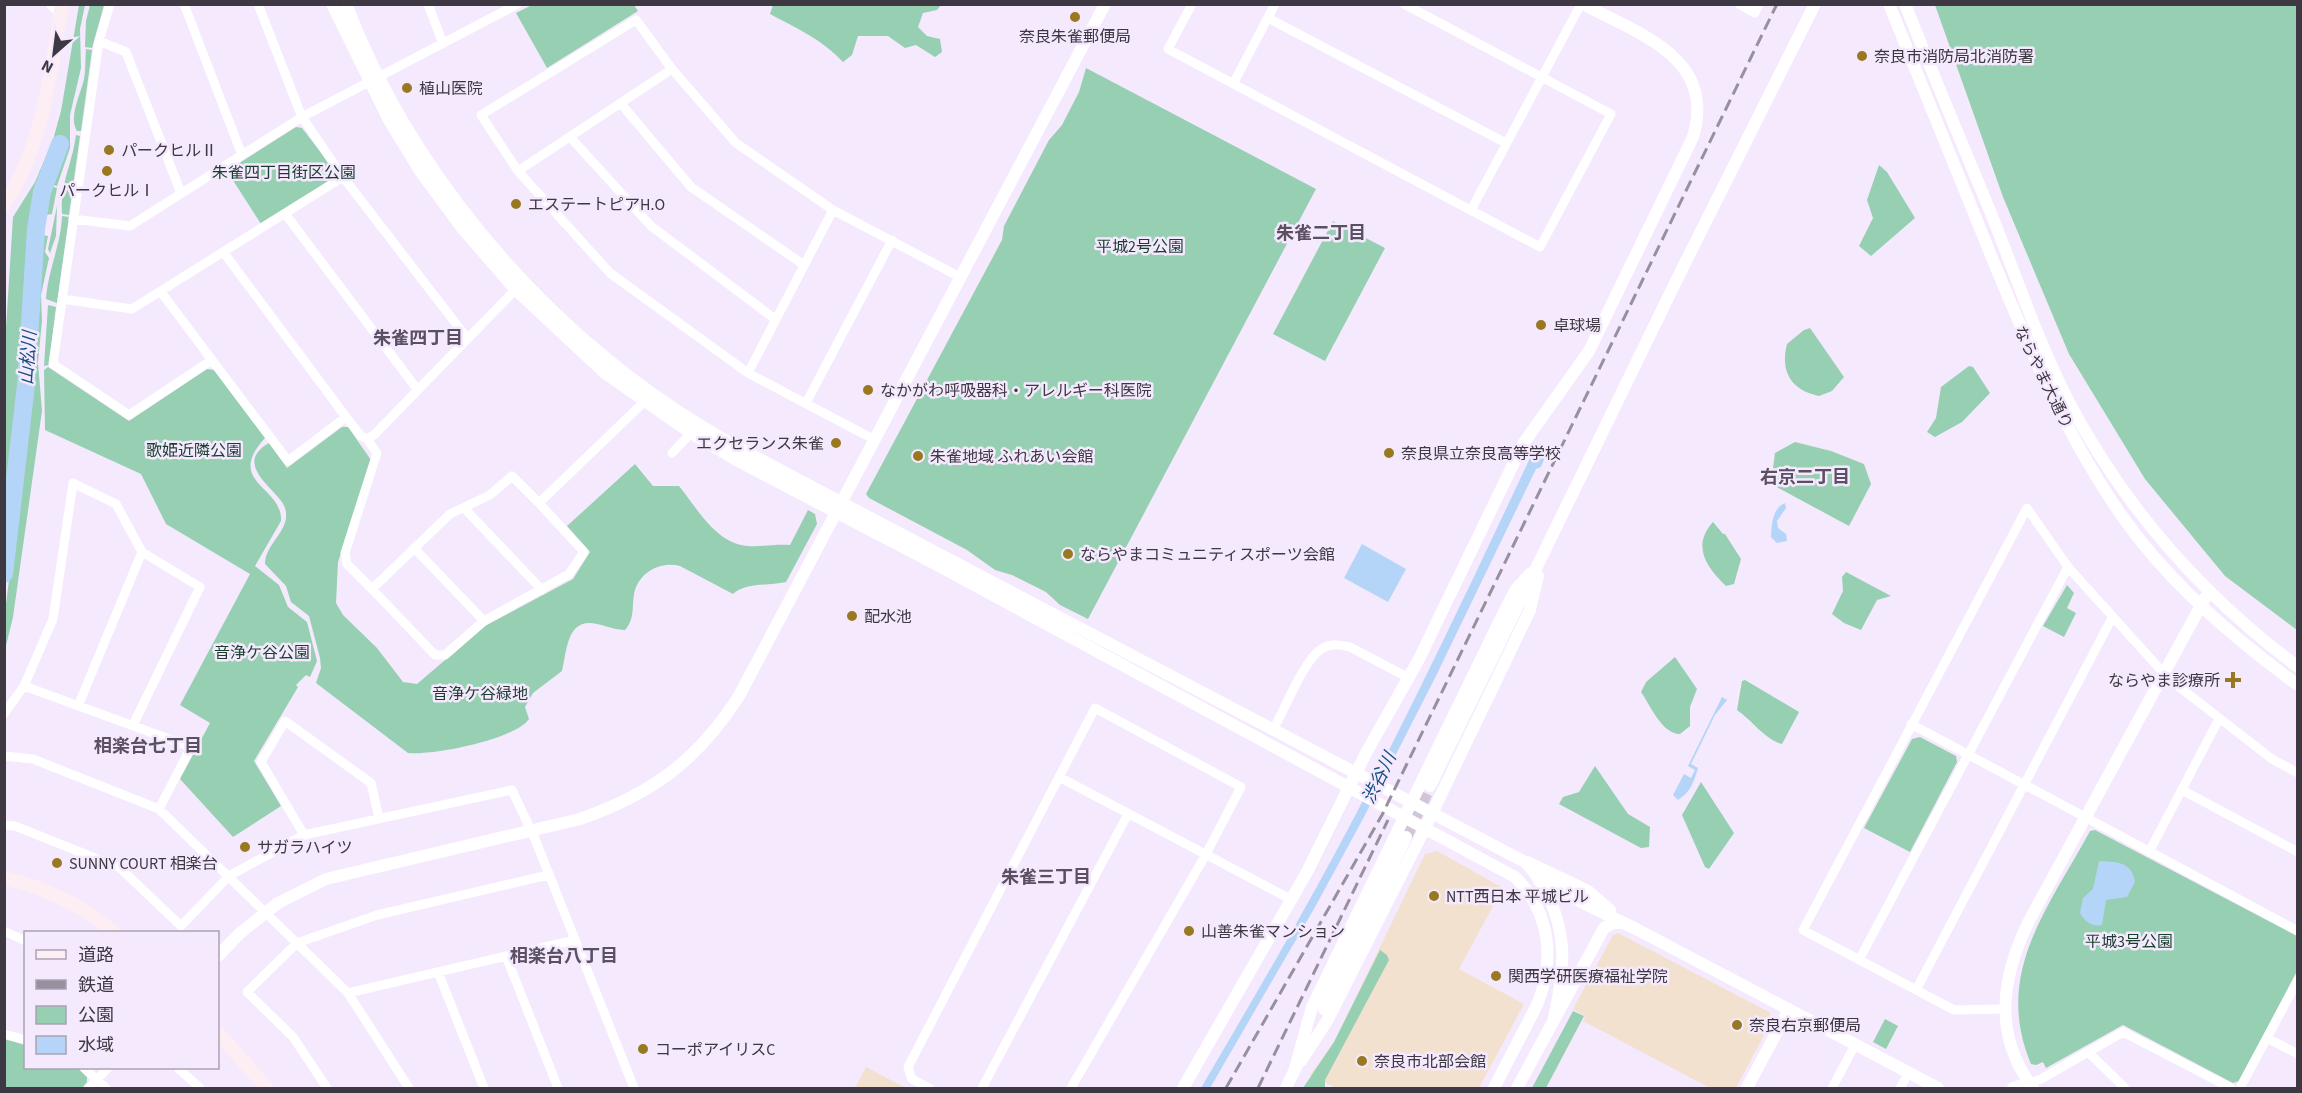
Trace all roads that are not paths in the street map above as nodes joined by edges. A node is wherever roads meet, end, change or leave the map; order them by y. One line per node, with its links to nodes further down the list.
1 (110, 4): 20 (street)
2 (184, 4): 30 (street)
3 (258, 4): 27 (street)
4 (332, 4): 24 (street)
5 (346, 4): 24 (street)
6 (428, 4): 21 (street)
7 (518, 4): 21 (street)
8 (1105, 4): 42 (street)
9 (1192, 4): 25 (street)
10 (1275, 4): 19 (street)
11 (1404, 4): 23 (street)
12 (1582, 4): 23 (street); 73 (street)
13 (1739, 4): 14 (street)
14 (1759, 4)
15 (1815, 4): 63 (street)
16 (1889, 4): 68 (street, ならやま大通り)
17 (1905, 4): 67 (street, ならやま大通り)
18 (57, 8): 34 (main road)
19 (1268, 18): 25 (street); 29 (street)
20 (99, 41): 33 (street); 38 (street)
21 (443, 44): 24 (street)
22 (672, 69): 26 (street); 31 (street); 35 (street)
23 (1542, 77): 29 (street); 36 (street)
24 (373, 80): 27 (street); 43 (street)
25 (1233, 84): 36 (street)
26 (622, 105): 28 (street); 41 (street)
27 (302, 117): 30 (street); 32 (street)
28 (571, 138): 31 (street); 46 (street)
29 (1506, 143): 36 (street)
30 (242, 155): 33 (street)
31 (518, 171): 49 (street)
32 (343, 177): 37 (street); 47 (street)
33 (181, 193): 38 (street)
34 (4, 205)
35 (833, 210): 39 (street); 41 (street)
36 (1471, 210)
37 (286, 215): 40 (street); 50 (street)
38 (73, 219): 45 (street)
39 (892, 240): 42 (street); 52 (street)
40 (224, 253): 44 (street); 53 (street)
41 (804, 265): 46 (street)
42 (960, 277): 56 (street)
43 (519, 285): 47 (street); 51 (street); 60 (street)
44 (161, 292): 45 (street); 48 (street)
45 (62, 299): 48 (street)
46 (775, 319): 49 (street)
47 (466, 338): 50 (street)
48 (212, 360): 53 (street)
49 (748, 373): 52 (street)
50 (417, 389): 55 (street)
51 (645, 401): 54 (street); 58 (street)
52 (806, 404): 56 (street)
53 (346, 417): 55 (street)
54 (691, 433): 57 (street); 60 (street)
55 (367, 439): 65 (street)
56 (875, 440): 60 (street)
57 (672, 453)
58 (539, 503): 59 (street); 66 (street)
59 (464, 508): 61 (street); 66 (street)
60 (840, 508): 81 (street); 93 (street); 98 (street)
61 (414, 548): 65 (street); 70 (street)
62 (142, 552): 75 (street); 76 (street); 80 (street)
63 (1540, 563): 87 (street); 89 (street); 91 (street)
64 (2068, 567): 69 (street); 79 (street); 82 (street)
65 (372, 589): 70 (street)
66 (542, 590): 70 (street)
67 (2210, 593): 68 (street); 71 (street, ならやま大通り)
68 (2200, 604): 72 (street); 74 (street, ならやま大通り)
69 (2112, 618): 72 (street); 86 (street)
70 (483, 621)
71 (2298, 667)
72 (2163, 672): 78 (street); 94 (street)
73 (1407, 677): 81 (street); 111 (street)
74 (2298, 685)
75 (24, 686): 76 (street); 77 (street)
76 (78, 706): 80 (street)
77 (4, 714)
78 (2220, 718): 84 (street); 88 (street)
79 (1911, 724): 82 (street); 123 (street)
80 (133, 725): 90 (street)
81 (1274, 728): 89 (street)
82 (1968, 754): 86 (street); 123 (street)
83 (4, 756): 90 (street)
84 (2298, 773)
85 (1061, 778): 92 (street); 103 (street); 154 (street)
86 (2024, 784): 94 (street); 126 (street)
87 (1430, 786)
88 (2182, 790): 101 (street); 102 (street)
89 (1410, 799): 91 (street); 93 (street)
90 (159, 809): 107 (street)
91 (1432, 812): 97 (street); 104 (street)
92 (1128, 814): 103 (street); 155 (street)
93 (1401, 815): 97 (street); 141 (street)
94 (2085, 816): 101 (street); 129 (street)
95 (379, 818): 98 (street); 99 (street); 99 (street)
96 (4, 825): 107 (street)
97 (1425, 828): 105 (street); 141 (street)
98 (531, 830): 106 (street); 113 (street)
99 (304, 835): 107 (street)
100 (1406, 837): 141 (street)
101 (2149, 852): 117 (street)
102 (2298, 852)
103 (1205, 856): 111 (street); 156 (street)
104 (1518, 858): 109 (street); 110 (street)
105 (1509, 873): 110 (street); 112 (street)
106 (548, 875): 119 (street); 120 (street)
107 (229, 876): 113 (street)
108 (4, 878): 116 (main road)
109 (1562, 878): 110 (street); 114 (street)
110 (1540, 881): 112 (street); 114 (street); 130 (street)
111 (1292, 900): 157 (street)
112 (1535, 903): 159 (street)
113 (265, 912): 120 (street); 121 (street)
114 (1624, 923): 128 (street); 130 (street)
115 (4, 931): 118 (street)
116 (110, 931)
117 (2298, 931)
118 (24, 940)
119 (575, 940): 122 (street); 153 (street)
120 (297, 943): 127 (street); 149 (street)
121 (219, 955)
122 (506, 956): 124 (street); 152 (street)
123 (1859, 960): 126 (street)
124 (438, 972): 127 (street); 151 (street)
125 (2298, 980): 133 (street)
126 (1916, 990): 129 (street)
127 (348, 993): 150 (street)
128 (1789, 1009): 135 (street); 161 (street)
129 (2004, 1009): 144 (street)
130 (1553, 1022): 160 (street)
131 (4, 1034): 134 (street)
132 (219, 1034): 148 (main road)
133 (2267, 1038): 137 (street); 168 (street)
134 (24, 1040)
135 (1855, 1044): 142 (street); 162 (street)
136 (2088, 1052): 144 (street); 166 (street); 167 (street)
137 (2298, 1054)
138 (85, 1069): 143 (street)
139 (107, 1069): 143 (street)
140 (179, 1069): 147 (street)
141 (1294, 1072): 158 (street)
142 (1909, 1073): 163 (street); 164 (street)
143 (97, 1079): 145 (street); 146 (street)
144 (2031, 1086): 165 (street)
145 (89, 1089)
146 (106, 1089)
147 (200, 1089)
148 (267, 1089)
149 (327, 1089)
150 (409, 1089)
151 (484, 1089)
152 (558, 1089)
153 (634, 1089)
154 (929, 1089)
155 (982, 1089)
156 (1071, 1089)
157 (1183, 1089)
158 (1286, 1089)
159 (1494, 1089)
160 (1517, 1089)
161 (1747, 1089)
162 (1832, 1089)
163 (1900, 1089)
164 (1938, 1089)
165 (2013, 1089)
166 (2125, 1089)
167 (2230, 1089)
168 (2240, 1089)

